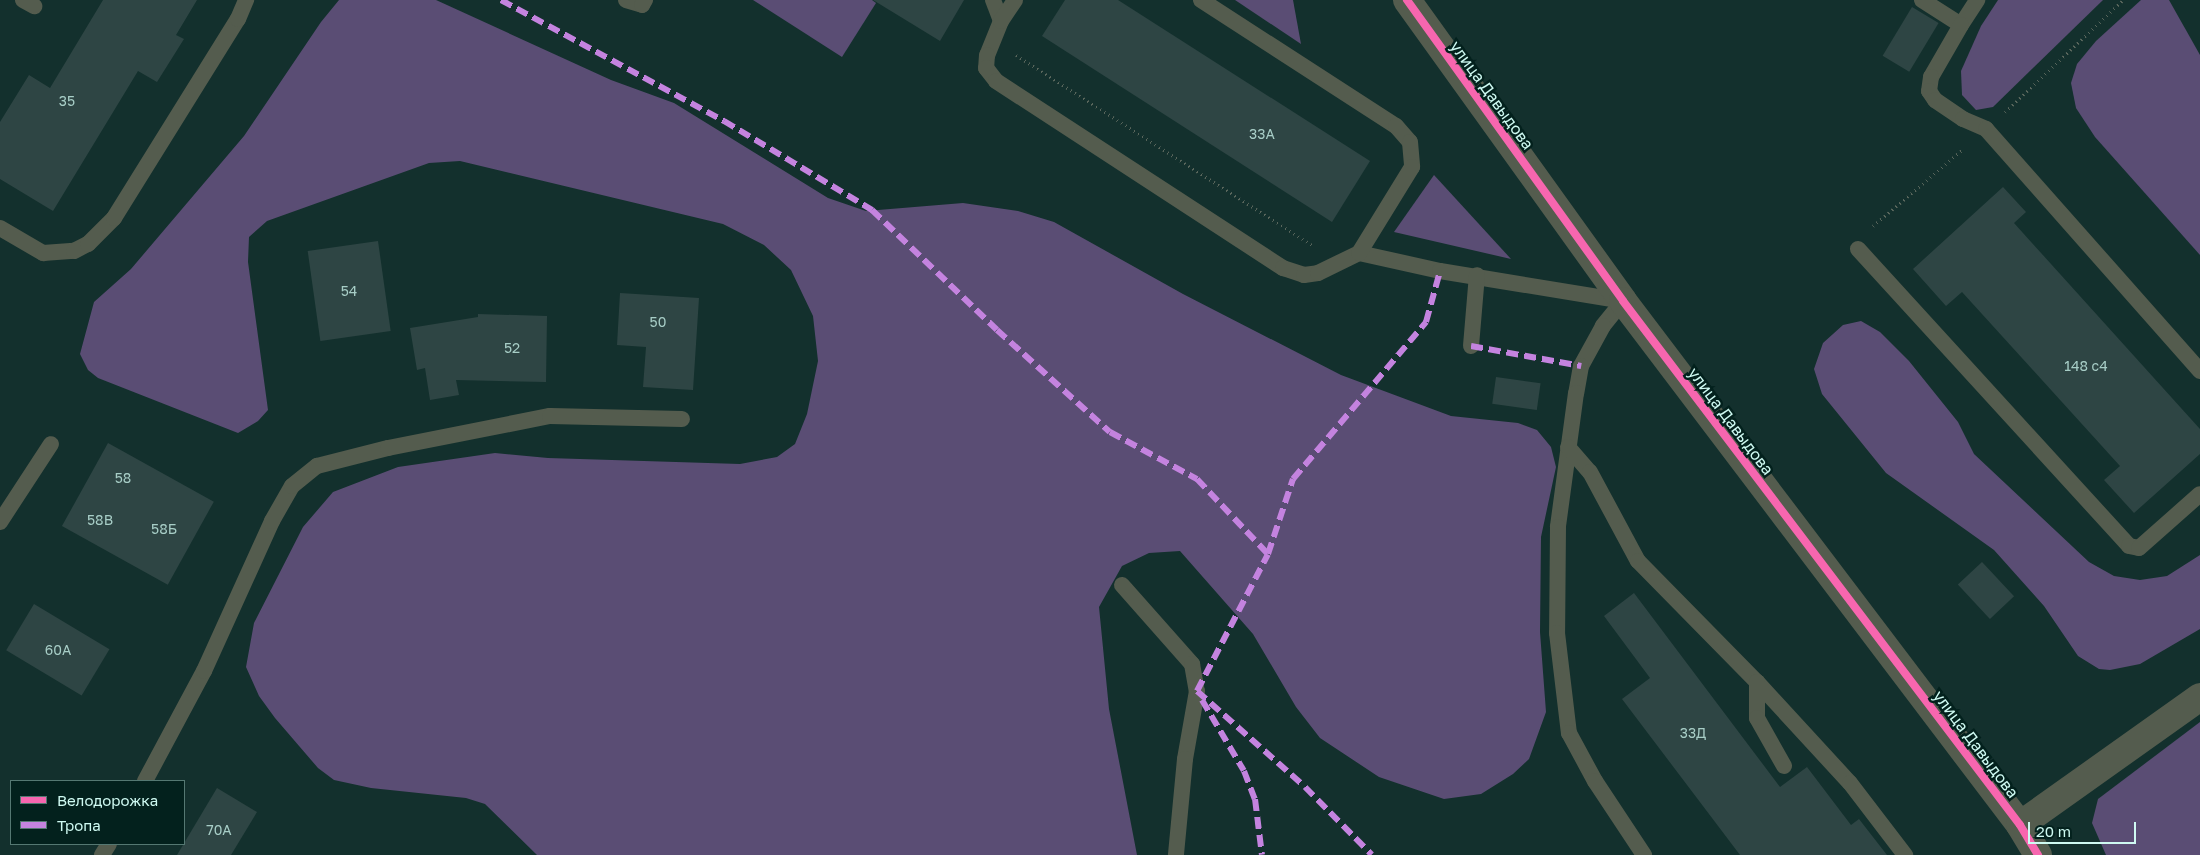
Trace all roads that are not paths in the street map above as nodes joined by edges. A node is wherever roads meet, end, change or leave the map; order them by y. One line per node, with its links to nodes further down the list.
1 (246, 0): 12 (lane)
2 (626, 0): 3 (lane)
3 (645, 0)
4 (993, 0): 10 (lane)
5 (1015, 0): 10 (lane)
6 (1201, 0): 14 (lane)
7 (1407, 0): 16 (street, улица Давыдова)
8 (1922, 0): 11 (lane)
9 (1977, 0): 11 (lane)
10 (1001, 21): 14 (lane)
11 (1961, 25): 18 (lane)
12 (0, 228)
13 (1858, 249): 22 (lane)
14 (1359, 253): 15 (lane)
15 (1478, 275): 16 (lane); 17 (lane)
16 (1623, 301): 21 (lane); 29 (street, улица Давыдова)
17 (1471, 346)
18 (2200, 371)
19 (682, 419): 28 (lane)
20 (51, 444): 23 (lane)
21 (1568, 447): 25 (lane); 31 (lane)
22 (2200, 494)
23 (0, 522)
24 (1122, 585): 30 (lane)
25 (1757, 682): 27 (lane); 32 (lane)
26 (2200, 697): 29 (street)
27 (1784, 766)
28 (146, 780)
29 (2020, 825): 33 (street, улица Давыдова)
30 (1176, 855)
31 (1644, 855)
32 (1905, 855)
33 (2038, 855)

